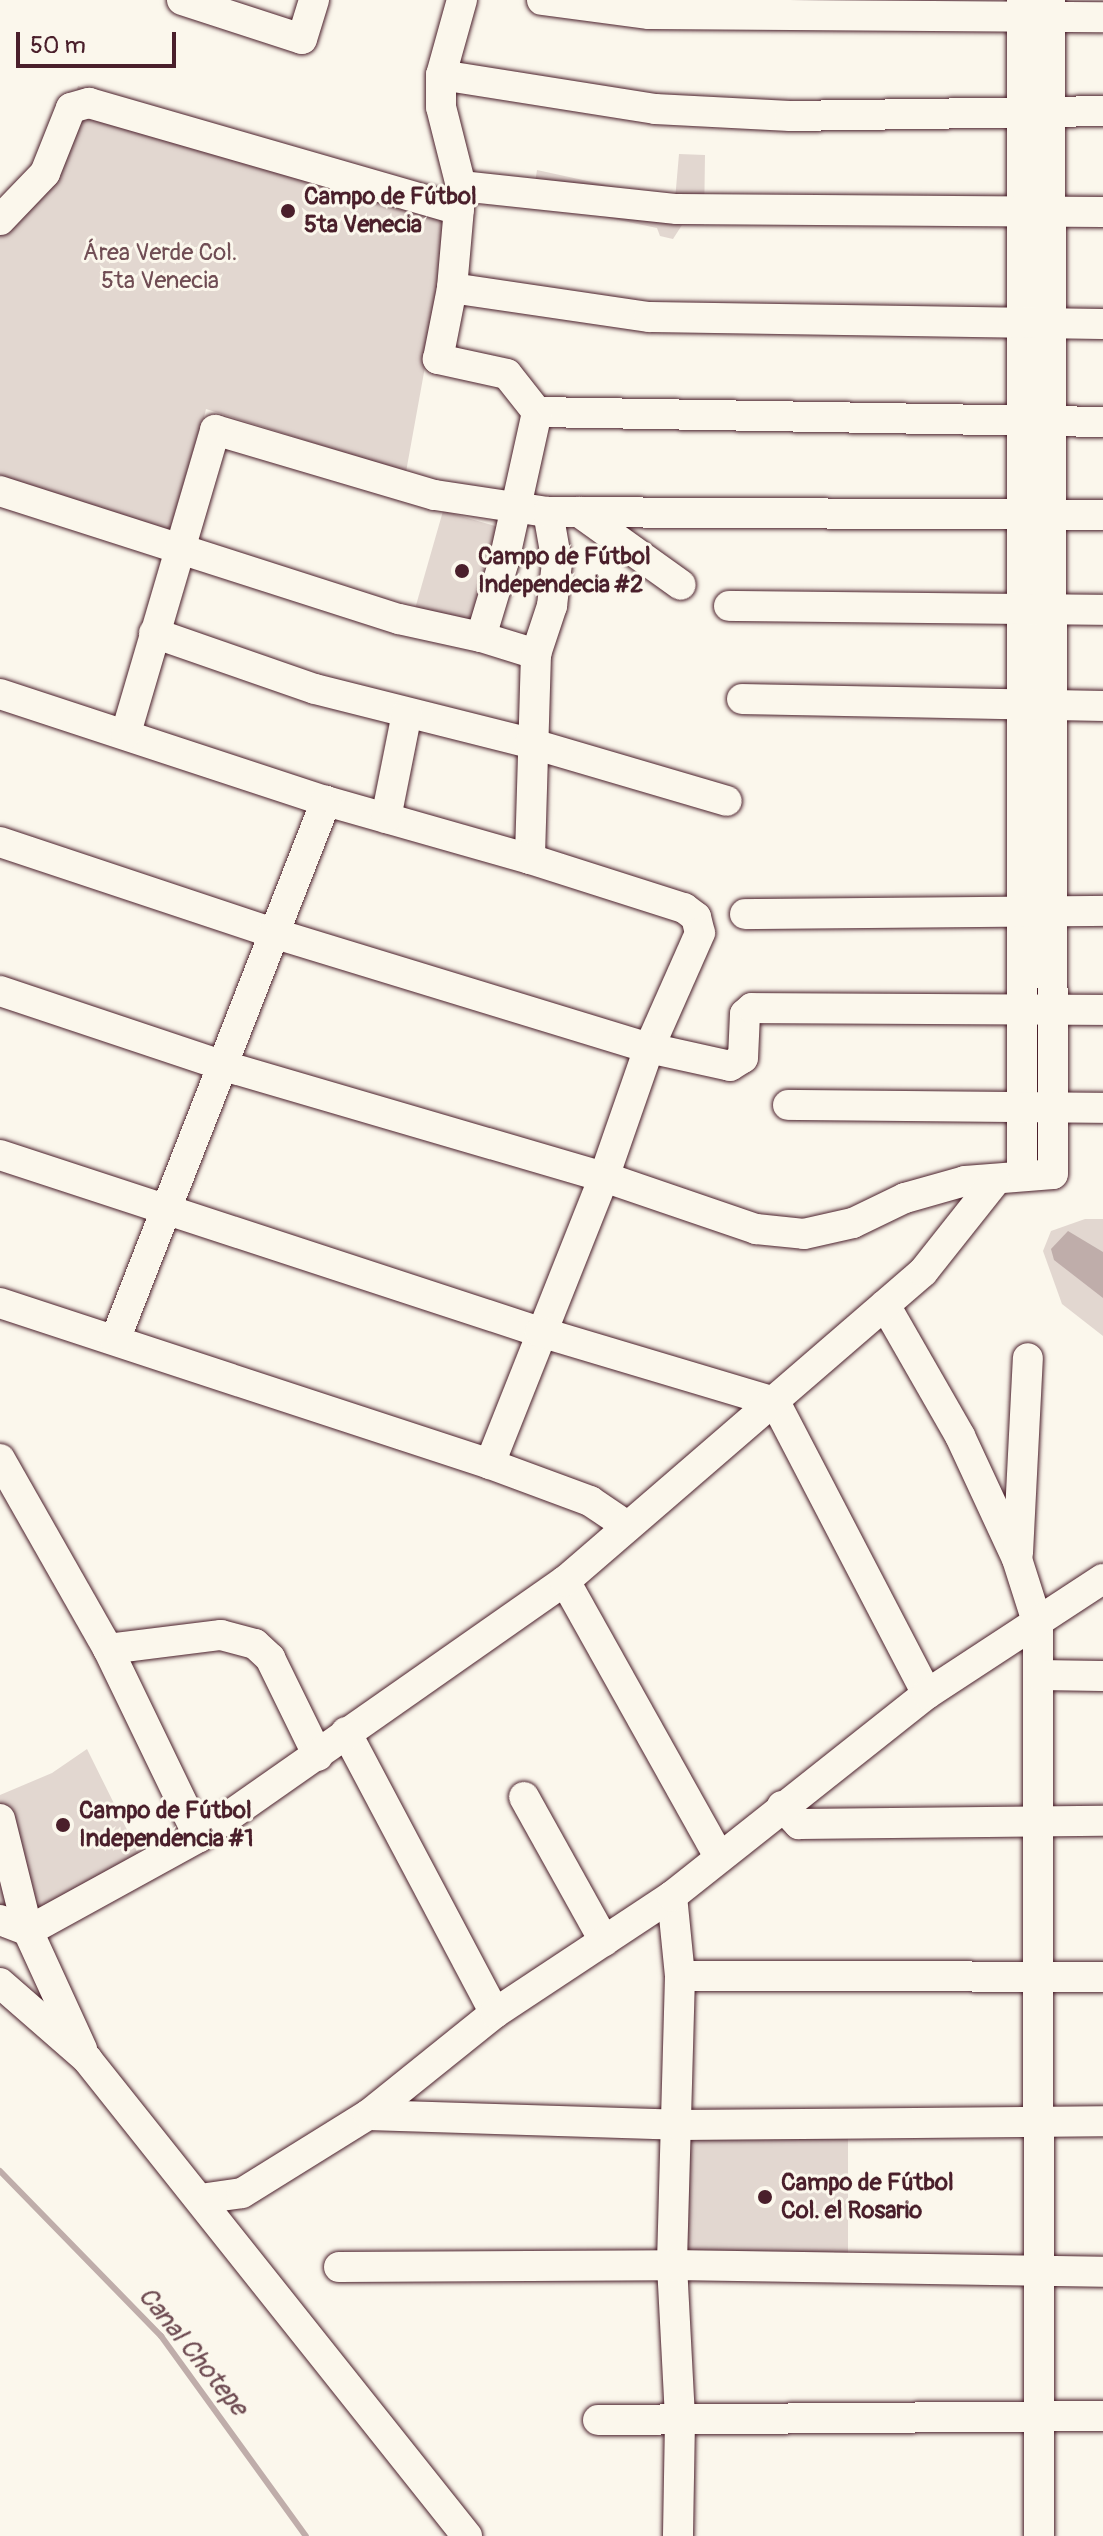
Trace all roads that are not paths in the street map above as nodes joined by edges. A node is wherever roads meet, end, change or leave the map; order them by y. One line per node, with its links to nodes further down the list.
1 (182, 0): 2 (street)
2 (314, 0)
3 (462, 0): 7 (street)
4 (542, 0): 5 (street)
5 (1036, 9): 6 (street); 9 (street)
6 (1103, 17)
7 (441, 75): 9 (street); 10 (street)
8 (1103, 111): 9 (street)
9 (1036, 112): 11 (street)
10 (460, 198): 11 (street); 13 (street); 14 (street)
11 (1036, 211): 12 (street); 16 (street)
12 (1103, 212)
13 (0, 220)
14 (452, 288): 16 (street); 17 (street)
15 (1103, 324): 16 (street)
16 (1036, 325): 19 (street)
17 (537, 412): 19 (street); 21 (street)
18 (1103, 422): 19 (street)
19 (1036, 423): 24 (street)
20 (0, 491): 26 (street)
21 (516, 508): 22 (street); 26 (street); 32 (street)
22 (548, 512): 23 (street); 33 (street)
23 (579, 512): 24 (street); 27 (street)
24 (1036, 515): 25 (street); 29 (street)
25 (1103, 515)
26 (179, 552): 31 (street); 32 (street)
27 (681, 585)
28 (729, 606): 29 (street)
29 (1036, 610): 30 (street); 36 (street)
30 (1103, 610)
31 (154, 633): 38 (street); 39 (street)
32 (481, 637): 33 (street)
33 (536, 654): 40 (street)
34 (0, 694): 39 (street)
35 (742, 699): 36 (street)
36 (1034, 705): 37 (street); 47 (street)
37 (1103, 706)
38 (407, 713): 40 (street); 43 (street)
39 (126, 733): 41 (street)
40 (530, 743): 42 (street); 45 (street)
41 (326, 801): 43 (street); 49 (street)
42 (727, 801)
43 (386, 818): 45 (street)
44 (0, 842): 49 (street)
45 (530, 859): 53 (street)
46 (1103, 911): 47 (street)
47 (1037, 913): 48 (street); 52 (street)
48 (745, 914)
49 (273, 933): 53 (street); 54 (street)
50 (0, 991): 54 (street)
51 (1103, 1010): 52 (street)
52 (1036, 1011): 53 (street); 56 (street)
53 (649, 1048): 59 (street)
54 (224, 1066): 59 (street); 61 (street)
55 (788, 1105): 56 (street)
56 (1037, 1108): 57 (street); 60 (street); 60 (street)
57 (1103, 1108)
58 (0, 1155): 61 (street)
59 (604, 1177): 60 (street); 64 (street)
60 (1009, 1177): 63 (street)
61 (168, 1210): 64 (street); 65 (street)
62 (0, 1303): 65 (street)
63 (885, 1305): 67 (street); 71 (street)
64 (540, 1332): 67 (street); 69 (street)
65 (115, 1340): 69 (street)
66 (1028, 1358): 71 (street)
67 (775, 1402): 70 (street); 78 (street)
68 (0, 1459): 75 (street)
69 (490, 1464): 70 (street)
70 (627, 1526): 73 (street)
71 (1017, 1559): 74 (street)
72 (1103, 1579): 74 (street)
73 (565, 1581): 79 (street); 87 (street)
74 (1038, 1625): 76 (street); 78 (street)
75 (108, 1649): 80 (street); 86 (street)
76 (1039, 1675): 77 (street); 85 (street)
77 (1103, 1676)
78 (927, 1694): 82 (street)
79 (346, 1732): 80 (street); 96 (street)
80 (318, 1756): 86 (street)
81 (524, 1797): 91 (street)
82 (782, 1806): 85 (street); 87 (street)
83 (0, 1819): 90 (street)
84 (1103, 1821): 85 (street)
85 (1037, 1823): 93 (street)
86 (199, 1837): 90 (street)
87 (718, 1855): 88 (street)
88 (672, 1896): 91 (street); 92 (street)
89 (0, 1920): 90 (street)
90 (28, 1931): 97 (street)
91 (604, 1941): 96 (street)
92 (680, 1976): 93 (street); 101 (street)
93 (1036, 1977): 94 (street); 100 (street)
94 (1103, 1977)
95 (0, 1983): 97 (street)
96 (495, 2013): 98 (street)
97 (87, 2059): 102 (street)
98 (368, 2115): 101 (street); 102 (street)
99 (1103, 2121): 100 (street)
100 (1035, 2122): 101 (street); 105 (street)
101 (678, 2125): 103 (street)
102 (200, 2199): 111 (street)
103 (672, 2265): 104 (street); 105 (street); 110 (street)
104 (339, 2267)
105 (1035, 2272): 106 (street); 107 (street)
106 (1103, 2272)
107 (1040, 2415): 108 (street); 110 (street); 113 (street)
108 (1103, 2416)
109 (598, 2420): 110 (street)
110 (680, 2420): 112 (street)
111 (467, 2536)
112 (678, 2536)
113 (1039, 2536)

